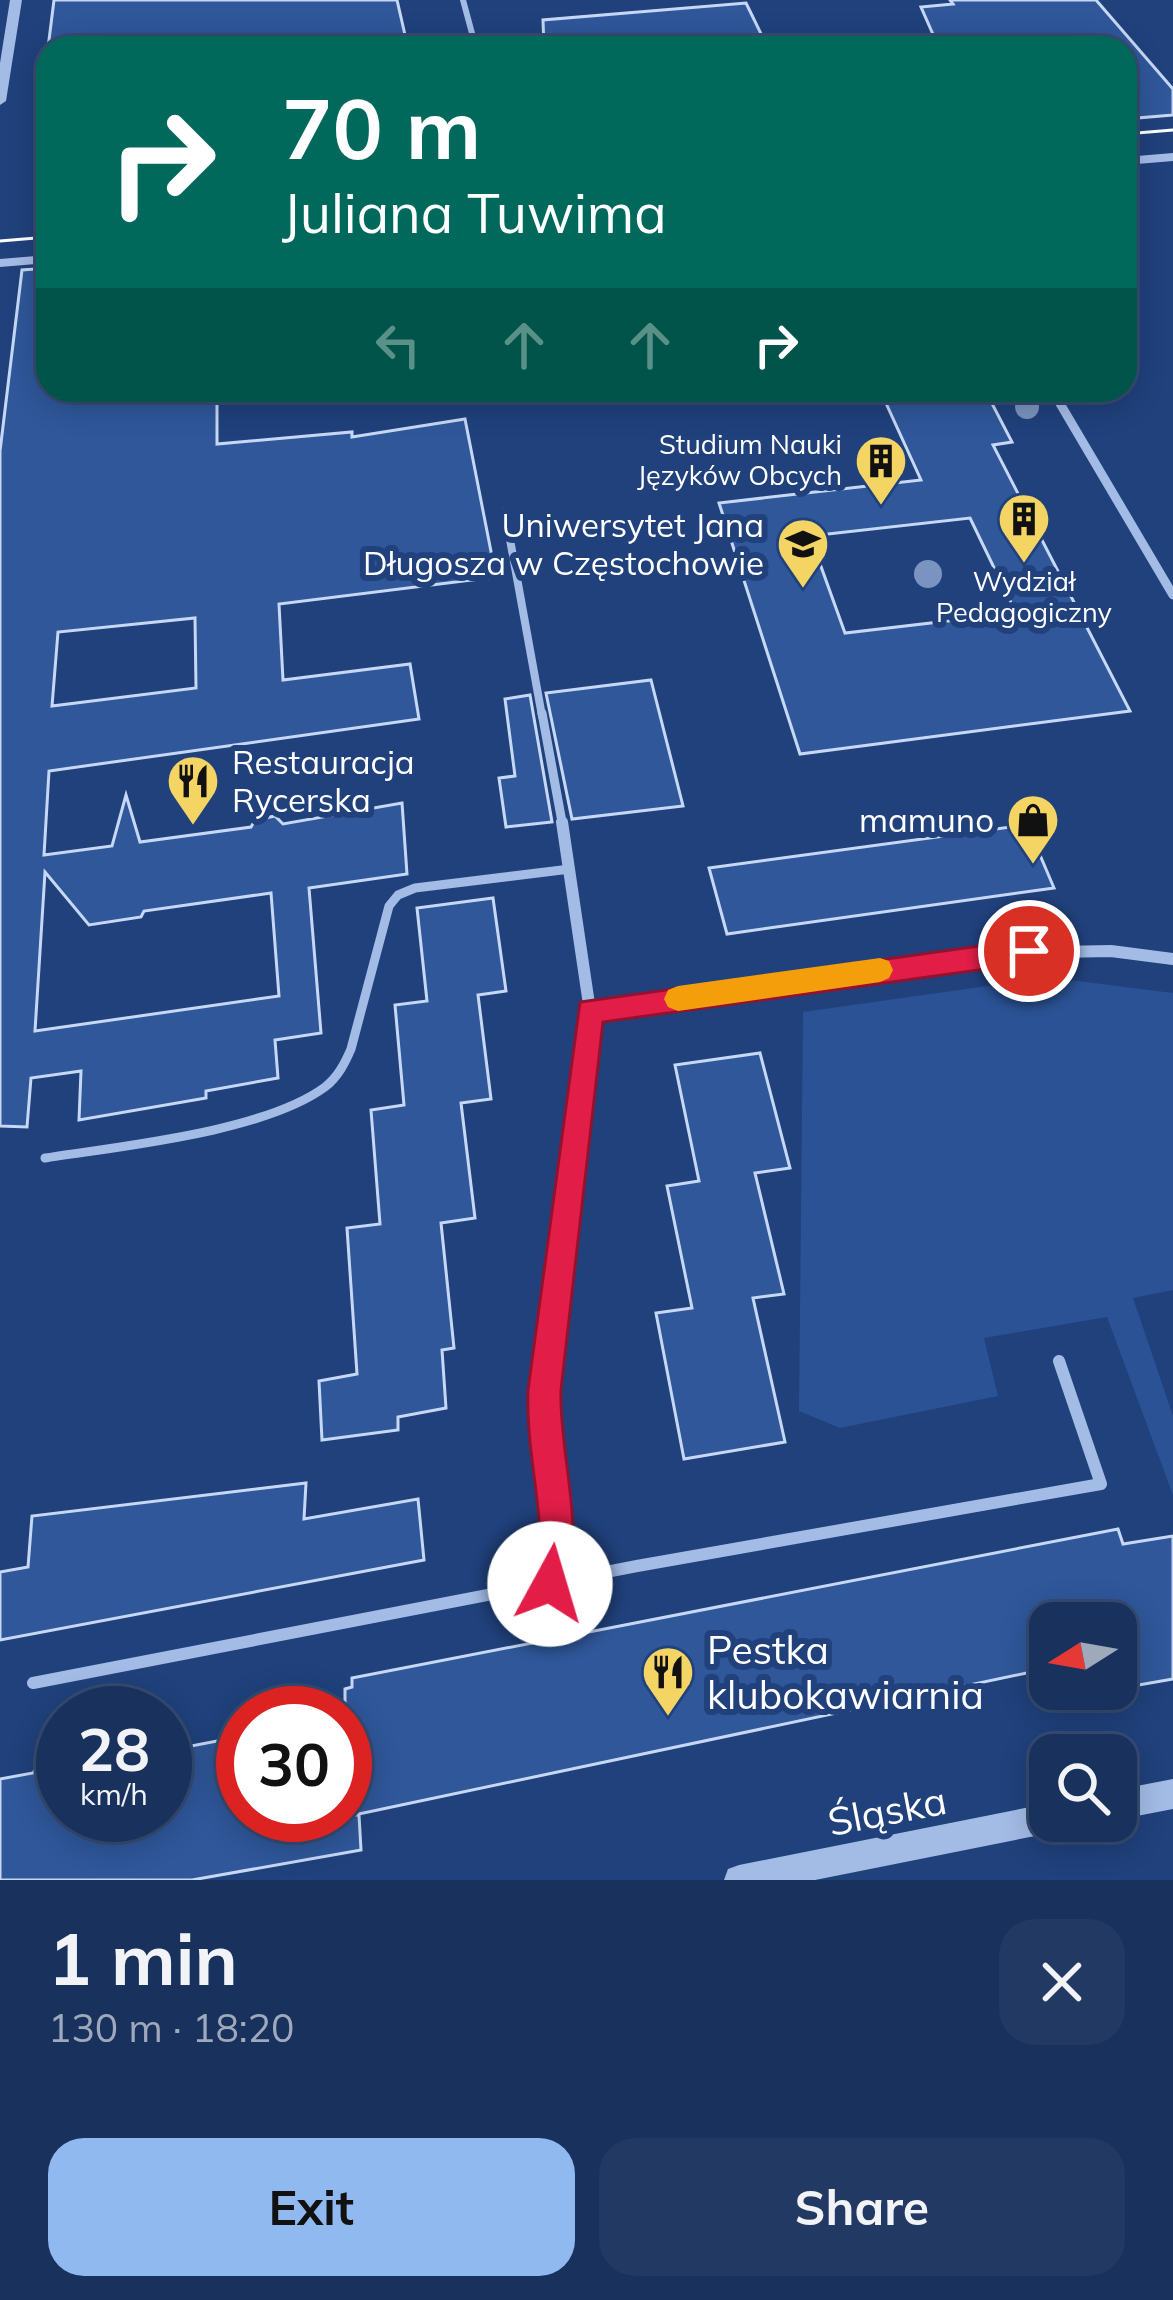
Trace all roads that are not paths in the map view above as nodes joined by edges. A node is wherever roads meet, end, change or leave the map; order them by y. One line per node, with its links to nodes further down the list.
1 (16, 0): 4 (street)
2 (463, 0): 3 (lane)
3 (473, 36)
4 (0, 101)
5 (1173, 157): 6 (street)
6 (1137, 160)
7 (36, 261): 8 (street)
8 (0, 263)
9 (1059, 402): 11 (street)
10 (505, 512): 12 (lane)
11 (1173, 595)
12 (562, 821): 13 (street)
13 (570, 869): 15 (street); 16 (lane)
14 (1173, 959): 15 (street)
15 (590, 1011): 18 (street)
16 (45, 1158)
17 (1059, 1361): 18 (lane)
18 (550, 1584): 19 (lane)
19 (33, 1683)
20 (1173, 1794): 21 (street)
21 (1137, 1801)
22 (1029, 1822): 23 (street, Śląska)
23 (739, 1880)

